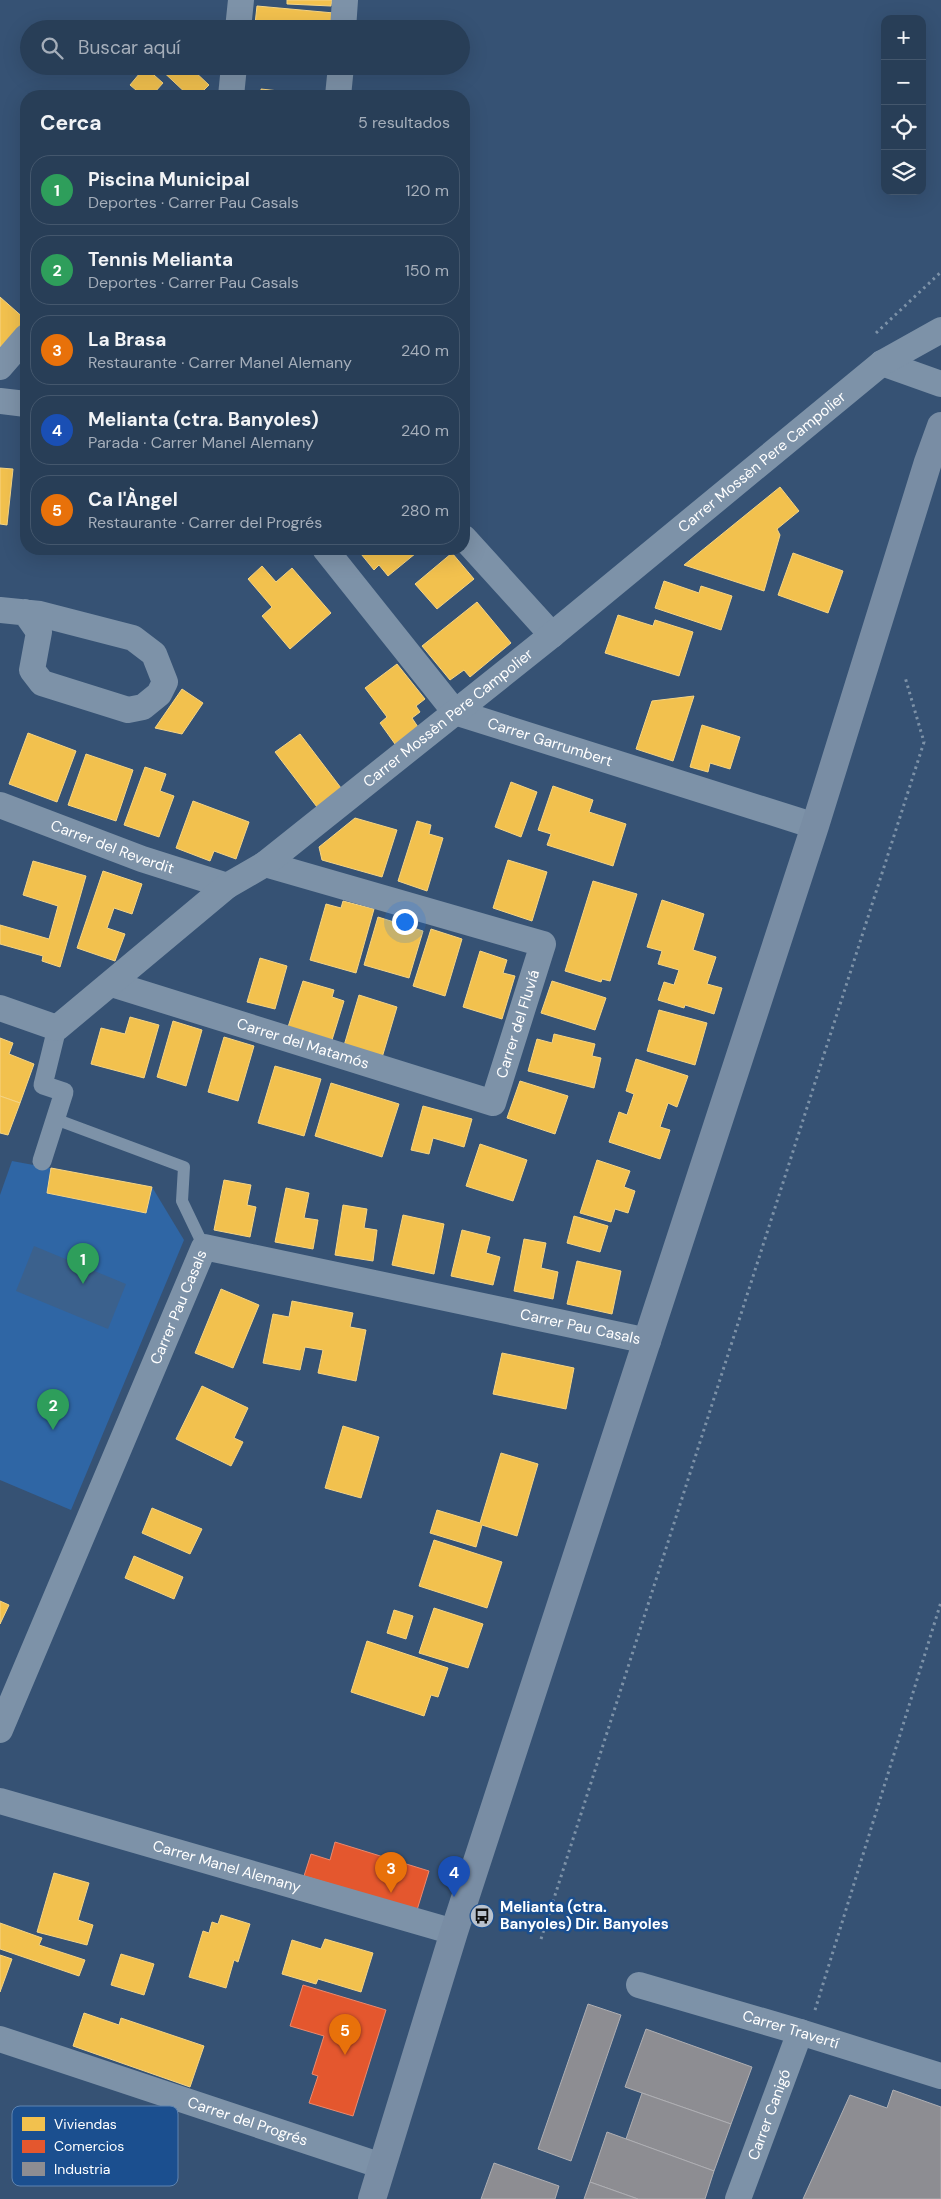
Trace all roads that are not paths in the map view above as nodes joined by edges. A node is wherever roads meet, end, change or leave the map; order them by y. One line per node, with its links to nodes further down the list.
1 (241, 0): 3 (street)
2 (345, 0): 4 (street)
3 (239, 20)
4 (344, 20)
5 (233, 75): 7 (street)
6 (340, 75): 8 (street)
7 (232, 90)
8 (339, 90)
9 (941, 330): 11 (street, Carrer Mossèn Pere Campolier)
10 (20, 344): 12 (street)
11 (882, 363): 13 (street); 20 (street, Carrer Mossèn Pere Campolier)
12 (0, 367)
13 (941, 384)
14 (0, 401): 15 (street)
15 (20, 403)
16 (941, 426): 23 (main road)
17 (470, 545): 20 (street)
18 (329, 555): 21 (street)
19 (13, 611): 19 (street)
20 (552, 635): 21 (street, Carrer Mossèn Pere Campolier)
21 (455, 712): 23 (street, Carrer Garrumbert); 24 (street, Carrer Mossèn Pere Campolier)
22 (0, 805): 25 (street, Carrer del Reverdit)
23 (815, 826): 33 (main road)
24 (265, 864): 25 (street, Carrer Mossèn Pere Campolier); 29 (street, Carrer del Fluviá)
25 (227, 886): 26 (street, Carrer Mossèn Pere Campolier)
26 (112, 984): 28 (street, Carrer Mossèn Pere Campolier); 29 (street, Carrer del Matamós)
27 (0, 1008): 28 (street)
28 (57, 1028): 30 (street)
29 (493, 1103)
30 (55, 1120): 31 (street); 32 (lane)
31 (42, 1161)
32 (204, 1247): 33 (street, Carrer Pau Casals); 34 (street, Carrer Pau Casals)
33 (648, 1341): 36 (main road)
34 (0, 1730)
35 (0, 1801): 36 (street, Carrer Manel Alemany)
36 (454, 1932): 41 (main road)
37 (639, 1984): 38 (street, Carrer Travertí)
38 (800, 2032): 40 (street, Carrer Travertí); 43 (street, Carrer Canigó)
39 (0, 2039): 41 (street, Carrer del Progrés)
40 (941, 2076)
41 (382, 2166): 42 (main road)
42 (372, 2199)
43 (738, 2199)

